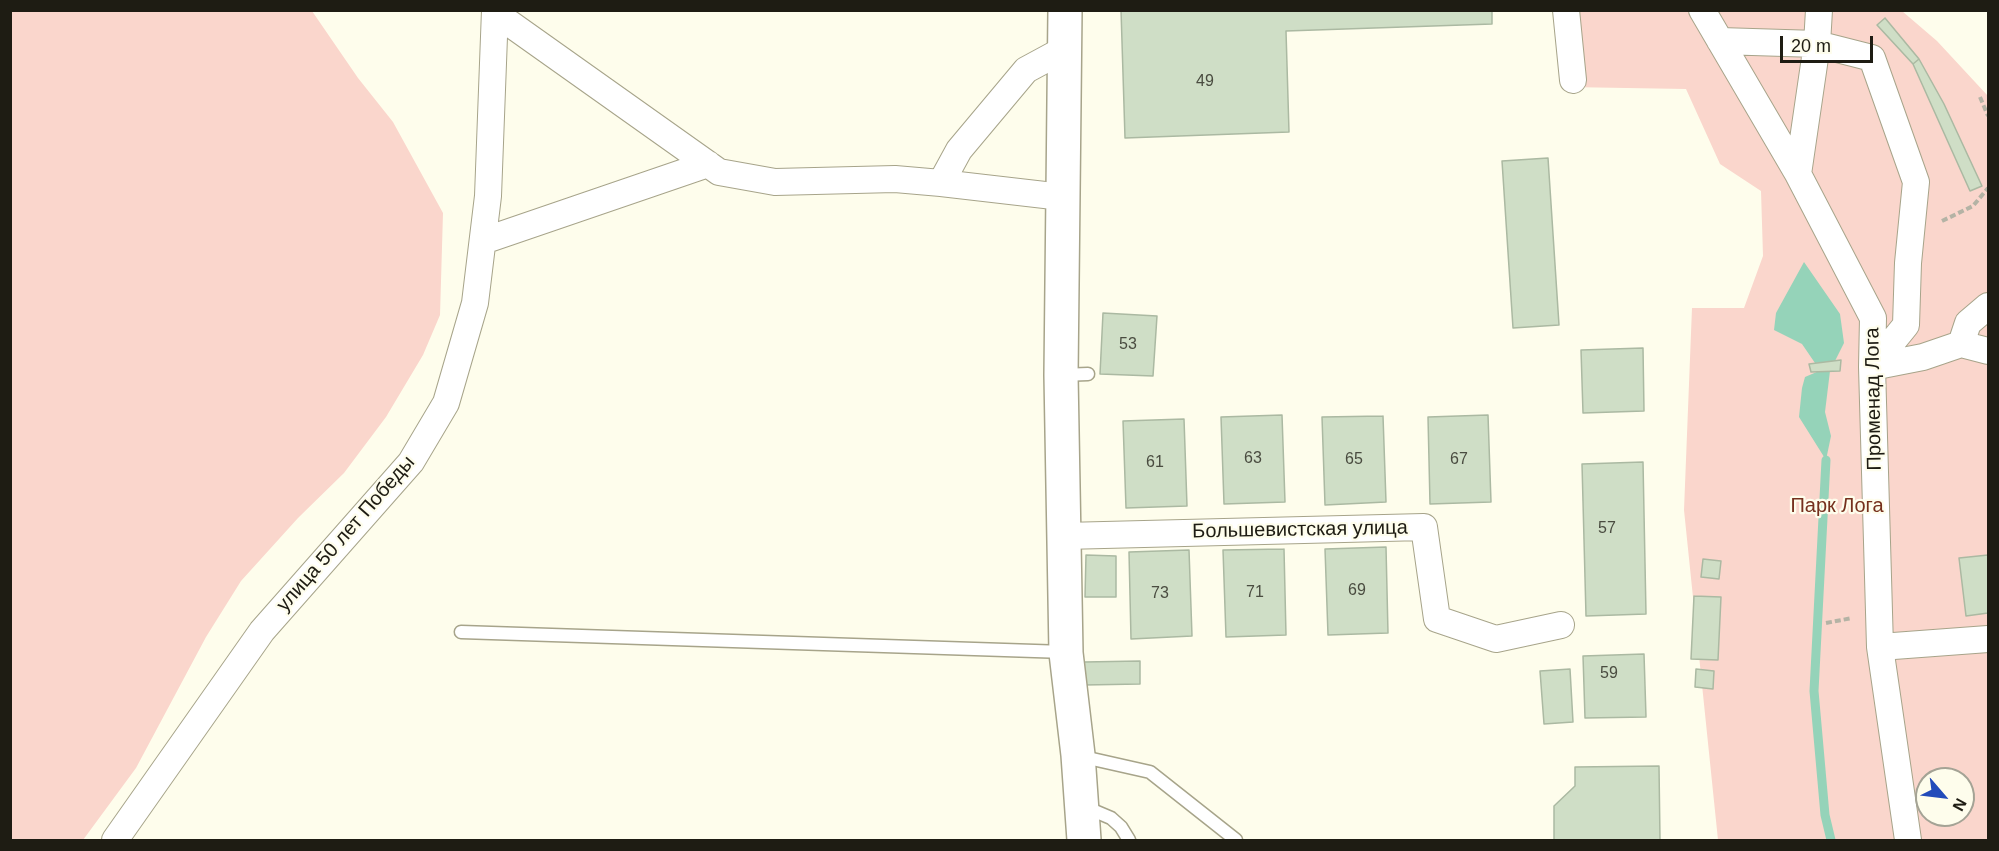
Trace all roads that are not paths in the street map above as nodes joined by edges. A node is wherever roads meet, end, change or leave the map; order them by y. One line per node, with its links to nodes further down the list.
1 (1065, 10): 8 (street)
2 (1566, 10): 9 (street)
3 (1702, 10): 6 (street, Променад Лога)
4 (1819, 10): 7 (street)
5 (495, 12): 10 (street); 14 (street, улица 50 лет Победы)
6 (1720, 41): 7 (street); 11 (street, Променад Лога)
7 (1816, 44): 11 (street); 18 (street)
8 (1063, 50): 12 (street); 13 (street)
9 (1573, 80)
10 (708, 164): 12 (street); 14 (street)
11 (1798, 174): 18 (street, Променад Лога)
12 (940, 183): 13 (street)
13 (1062, 197): 19 (street)
14 (483, 241): 27 (street, улица 50 лет Победы)
15 (1989, 306): 16 (street)
16 (1961, 344): 17 (street); 18 (street)
17 (1989, 351)
18 (1872, 367): 23 (street, Променад Лога)
19 (1064, 536): 20 (street, Большевистская улица); 24 (street)
20 (1561, 626)
21 (462, 633): 24 (lane)
22 (1989, 639): 23 (street)
23 (1880, 647): 31 (street, Променад Лога)
24 (1066, 652): 25 (street)
25 (1078, 755): 26 (street); 30 (lane)
26 (1082, 806): 28 (street); 29 (lane)
27 (116, 840)
28 (1084, 840)
29 (1129, 840)
30 (1236, 840)
31 (1908, 840)

